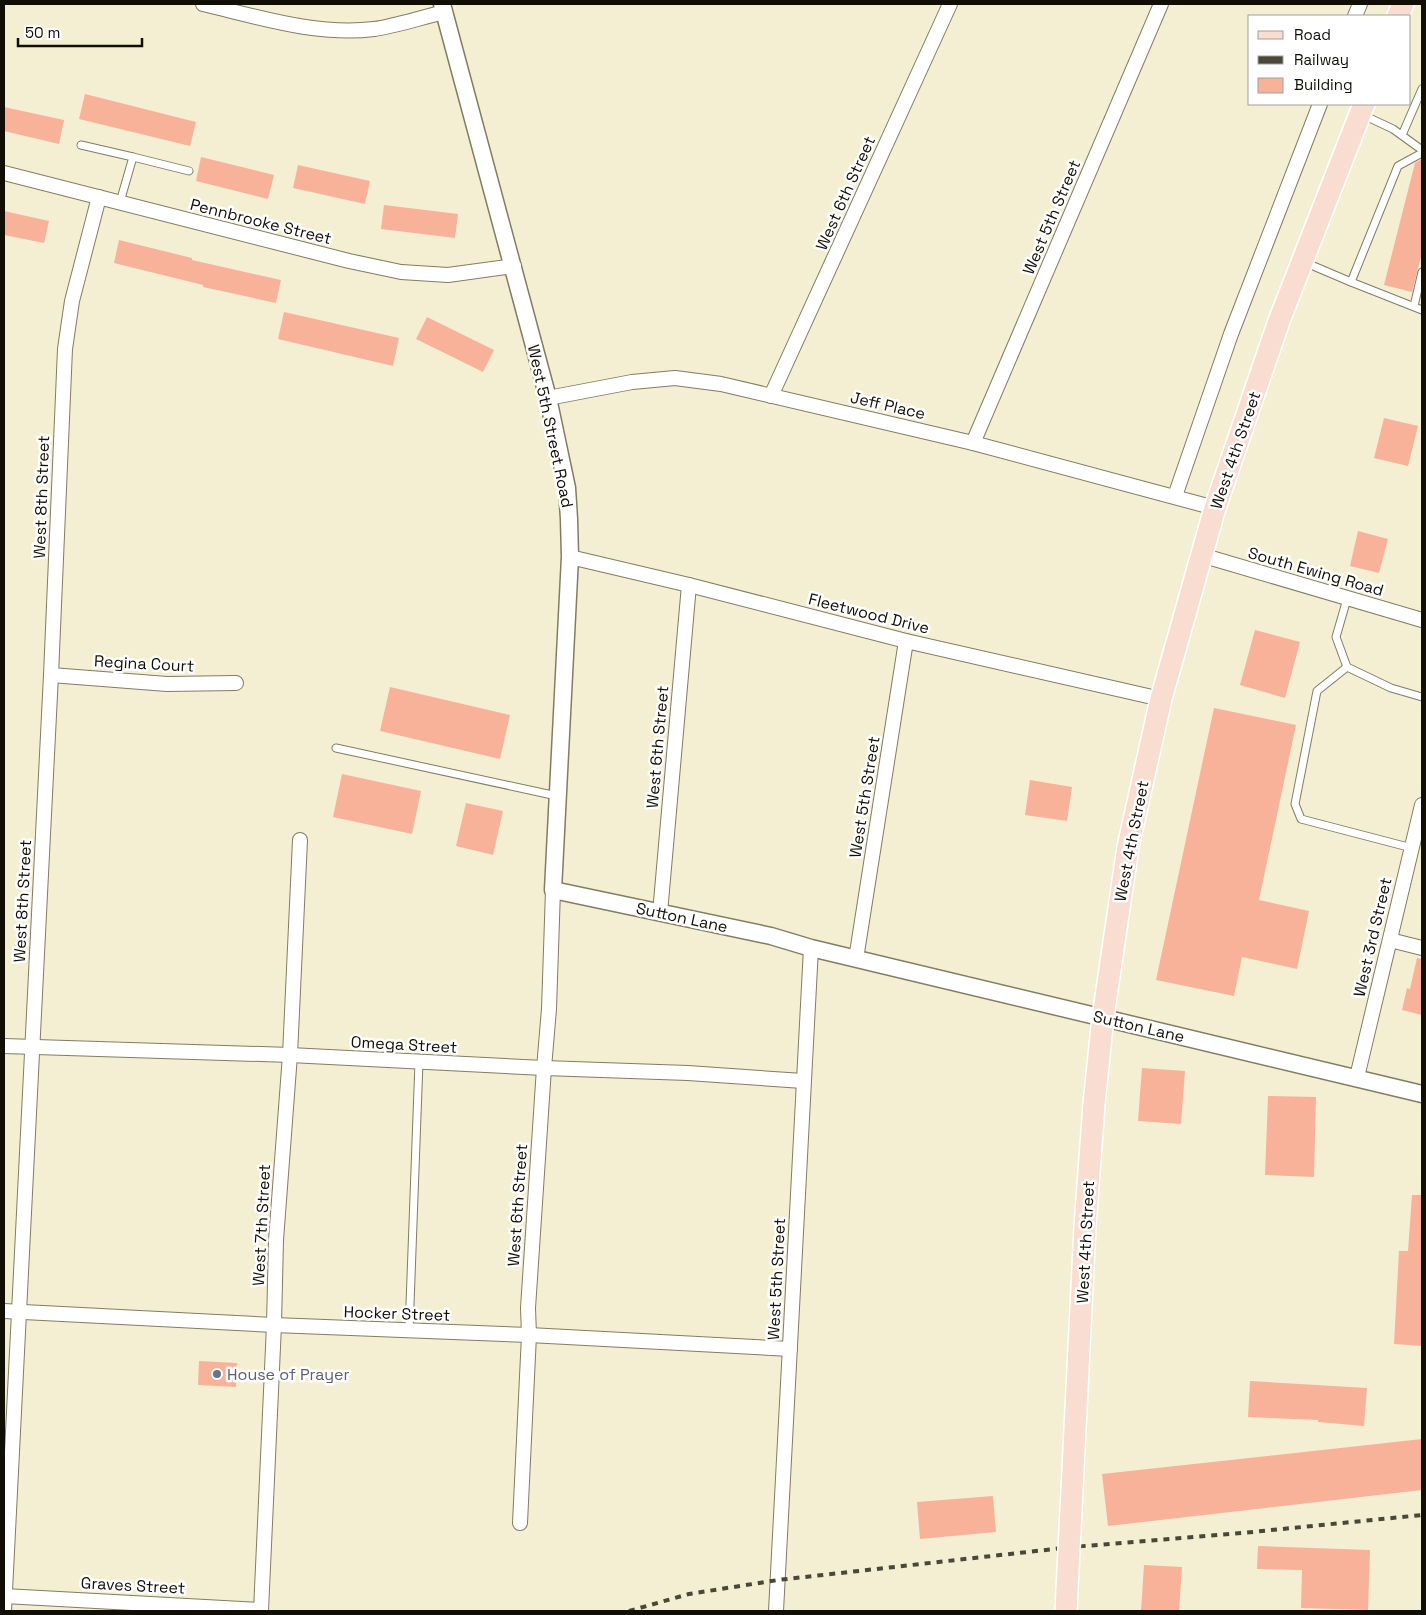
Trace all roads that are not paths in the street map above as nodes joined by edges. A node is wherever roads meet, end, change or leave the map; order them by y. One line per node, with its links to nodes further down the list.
1 (203, 4): 4 (street)
2 (950, 4): 22 (street, West 6th Street)
3 (1162, 4): 24 (street, West 5th Street)
4 (444, 8): 17 (street, West 5th Street Road)
5 (1422, 89): 8 (lane)
6 (1320, 105): 25 (street)
7 (1362, 109): 8 (lane); 16 (main road, West 4th Street)
8 (1402, 135): 10 (lane)
9 (81, 145): 11 (lane)
10 (1422, 152): 19 (lane)
11 (133, 158): 13 (lane); 15 (lane)
12 (4, 172): 14 (street, Pennbrooke Street)
13 (190, 172)
14 (99, 197): 15 (street, Pennbrooke Street); 34 (street, West 8th Street)
15 (120, 202): 17 (street, Pennbrooke Street)
16 (1304, 261): 19 (lane); 26 (main road, West 4th Street)
17 (514, 266): 23 (street, West 5th Street Road)
18 (1422, 272): 20 (lane)
19 (1350, 282): 20 (lane)
20 (1414, 306): 21 (lane)
21 (1422, 310)
22 (771, 396): 23 (street, Jeff Place); 24 (street, Jeff Place)
23 (548, 398): 27 (street, West 5th Street Road)
24 (974, 443): 25 (street, Jeff Place)
25 (1175, 496): 26 (street, Jeff Place)
26 (1215, 508): 28 (main road, West 4th Street)
27 (570, 556): 29 (street, Fleetwood Drive); 39 (street, West 5th Street Road)
28 (1201, 556): 30 (street, South Ewing Road); 37 (main road, West 4th Street)
29 (689, 585): 32 (street, Fleetwood Drive); 44 (street, West 6th Street)
30 (1347, 598): 31 (street, South Ewing Road); 33 (lane)
31 (1422, 620)
32 (906, 641): 37 (street, Fleetwood Drive); 48 (street, West 5th Street)
33 (1347, 666): 36 (lane); 42 (lane)
34 (51, 675): 35 (street, Regina Court); 51 (street, West 8th Street)
35 (236, 684)
36 (1422, 697)
37 (1161, 699): 49 (main road, West 4th Street)
38 (336, 748): 39 (lane)
39 (558, 796): 43 (street, West 5th Street Road)
40 (1422, 805): 42 (street, West 3rd Street)
41 (300, 840): 52 (street, West 7th Street)
42 (1412, 848): 45 (street, West 3rd Street)
43 (553, 890): 44 (street, Sutton Lane); 54 (street, West 6th Street)
44 (660, 913): 46 (street, Sutton Lane)
45 (1390, 940): 47 (street); 55 (street, West 3rd Street)
46 (811, 948): 48 (street, Sutton Lane); 56 (street, West 5th Street)
47 (1422, 948)
48 (856, 958): 49 (street, Sutton Lane)
49 (1103, 1017): 55 (street, Sutton Lane); 69 (main road, West 4th Street, bridge)
50 (4, 1046): 51 (street, Omega Street)
51 (32, 1048): 52 (street, Omega Street); 59 (street, West 8th Street)
52 (290, 1055): 53 (street, Omega Street); 60 (street, West 7th Street)
53 (419, 1062): 54 (street, Omega Street); 61 (lane)
54 (544, 1068): 56 (street, Omega Street); 62 (street, West 6th Street)
55 (1357, 1077): 57 (street, Sutton Lane)
56 (803, 1081): 63 (street, West 5th Street)
57 (1422, 1094)
58 (4, 1311): 59 (street, Hocker Street)
59 (19, 1312): 60 (street, Hocker Street); 65 (street, West 8th Street)
60 (274, 1325): 61 (street, Hocker Street); 66 (street, West 7th Street)
61 (408, 1331): 62 (street, Hocker Street)
62 (529, 1335): 63 (street, Hocker Street); 64 (street, West 6th Street)
63 (790, 1349): 68 (street, West 5th Street)
64 (520, 1523)
65 (4, 1596): 66 (street, Graves Street); 67 (street, West 8th Street)
66 (261, 1610)
67 (4, 1611)
68 (776, 1611)
69 (1066, 1611)

